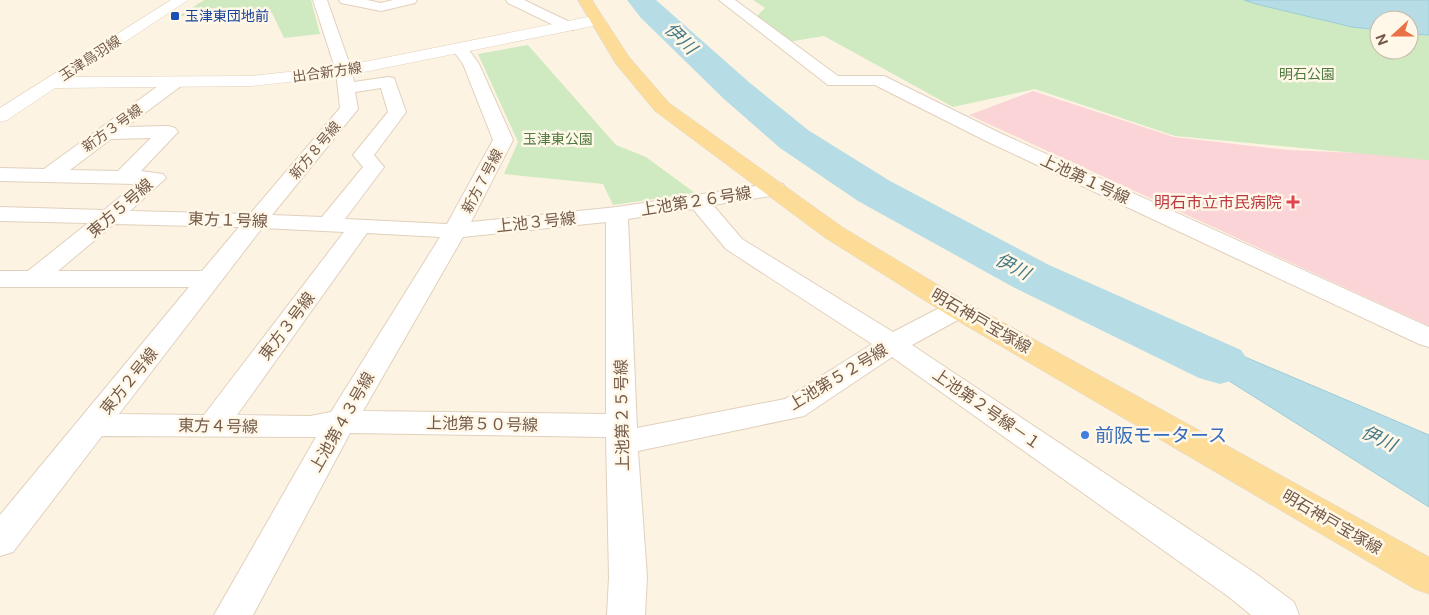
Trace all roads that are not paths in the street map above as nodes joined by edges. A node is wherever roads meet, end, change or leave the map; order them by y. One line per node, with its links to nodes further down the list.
1 (181, 0): 13 (street, 玉津鳥羽線)
2 (320, 0): 10 (street, 新方８号線)
3 (346, 0): 4 (street)
4 (410, 0)
5 (513, 0): 8 (street)
6 (726, 0): 11 (street)
7 (592, 10): 8 (street, 出合新方線); 19 (main road, 明石神戸宝塚線)
8 (569, 27): 9 (street, 出合新方線)
9 (460, 49): 10 (street, 出合新方線); 27 (street, 新方７号線)
10 (345, 80): 12 (street, 出合新方線); 24 (street, 新方８号線); 25 (street)
11 (878, 80): 32 (street, 上池第１号線)
12 (175, 82): 13 (street, 出合新方線); 15 (street, 新方３号線)
13 (51, 83): 14 (street, 玉津鳥羽線)
14 (0, 116)
15 (106, 133): 17 (street, 新方３号線); 18 (street)
16 (0, 175): 17 (street, 東方５号線)
17 (49, 175): 18 (street, 東方５号線)
18 (124, 177): 23 (street, 東方５号線)
19 (775, 188): 20 (street, 上池第２６号線); 31 (main road, 明石神戸宝塚線)
20 (698, 201): 22 (street, 上池第２６号線); 33 (street, 上池第２号線－１)
21 (0, 214): 23 (street, 東方１号線)
22 (616, 214): 27 (street, 上池３号線); 37 (street, 上池第２５号線)
23 (112, 216): 24 (street, 東方１号線); 30 (street, 東方５号線)
24 (257, 221): 25 (street, 東方１号線); 29 (street, 東方２号線)
25 (328, 225): 26 (street, 東方１号線)
26 (361, 226): 27 (street, 東方１号線); 36 (street, 東方３号線)
27 (455, 231): 34 (street, 上池第４３号線)
28 (0, 279): 30 (street)
29 (211, 279): 30 (street); 35 (street, 東方２号線)
30 (33, 280)
31 (958, 309): 33 (street, 上池第５２号線); 39 (main road, 明石神戸宝塚線)
32 (1429, 338)
33 (892, 344): 37 (street, 上池第５２号線); 42 (street, 上池第２号線－１)
34 (341, 422): 36 (street, 東方４号線); 37 (street, 上池第５０号線); 40 (street, 上池第４３号線)
35 (94, 425): 36 (street, 東方４号線); 38 (street, 東方２号線)
36 (212, 426)
37 (622, 435): 41 (street, 上池第２５号線)
38 (0, 541)
39 (1429, 577)
40 (233, 615)
41 (626, 615)
42 (1280, 615)

